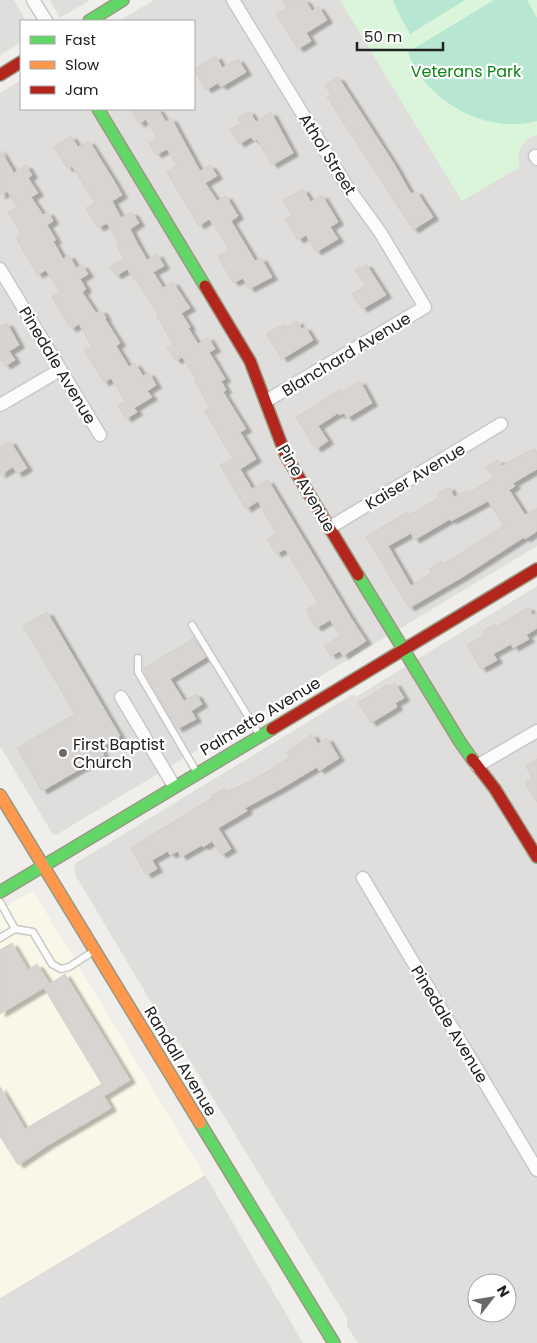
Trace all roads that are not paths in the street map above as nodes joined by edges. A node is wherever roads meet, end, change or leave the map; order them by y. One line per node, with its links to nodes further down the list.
1 (33, 0): 4 (street)
2 (123, 0): 5 (street)
3 (233, 0): 10 (street, Athol Street)
4 (45, 20)
5 (91, 20)
6 (20, 63): 7 (street)
7 (0, 75)
8 (99, 110): 12 (street, Pine Avenue)
9 (0, 269): 11 (street, Pinedale Avenue)
10 (425, 307): 12 (street, Blanchard Avenue)
11 (60, 370): 13 (street); 15 (street, Pinedale Avenue)
12 (266, 401): 16 (street, Pine Avenue)
13 (0, 405)
14 (501, 424): 16 (street, Kaiser Avenue)
15 (100, 434)
16 (329, 528): 19 (street, Pine Avenue)
17 (537, 569): 19 (street, Palmetto Avenue)
18 (192, 625): 23 (lane)
19 (403, 648): 23 (street, Palmetto Avenue); 24 (street, Pine Avenue)
20 (138, 658): 25 (lane)
21 (121, 698): 26 (street)
22 (537, 731): 24 (street)
23 (260, 735): 25 (street, Palmetto Avenue)
24 (477, 766): 28 (street, Pine Avenue)
25 (197, 772): 26 (street, Palmetto Avenue)
26 (174, 786): 29 (street, Palmetto Avenue)
27 (0, 795): 29 (street, Randall Avenue)
28 (537, 857)
29 (43, 866): 31 (street, Palmetto Avenue); 35 (street, Randall Avenue)
30 (363, 878): 36 (street, Pinedale Avenue)
31 (0, 892)
32 (0, 902): 33 (lane)
33 (16, 929): 34 (lane); 35 (lane)
34 (0, 938)
35 (95, 951): 37 (street, Randall Avenue)
36 (537, 1170)
37 (334, 1343)

